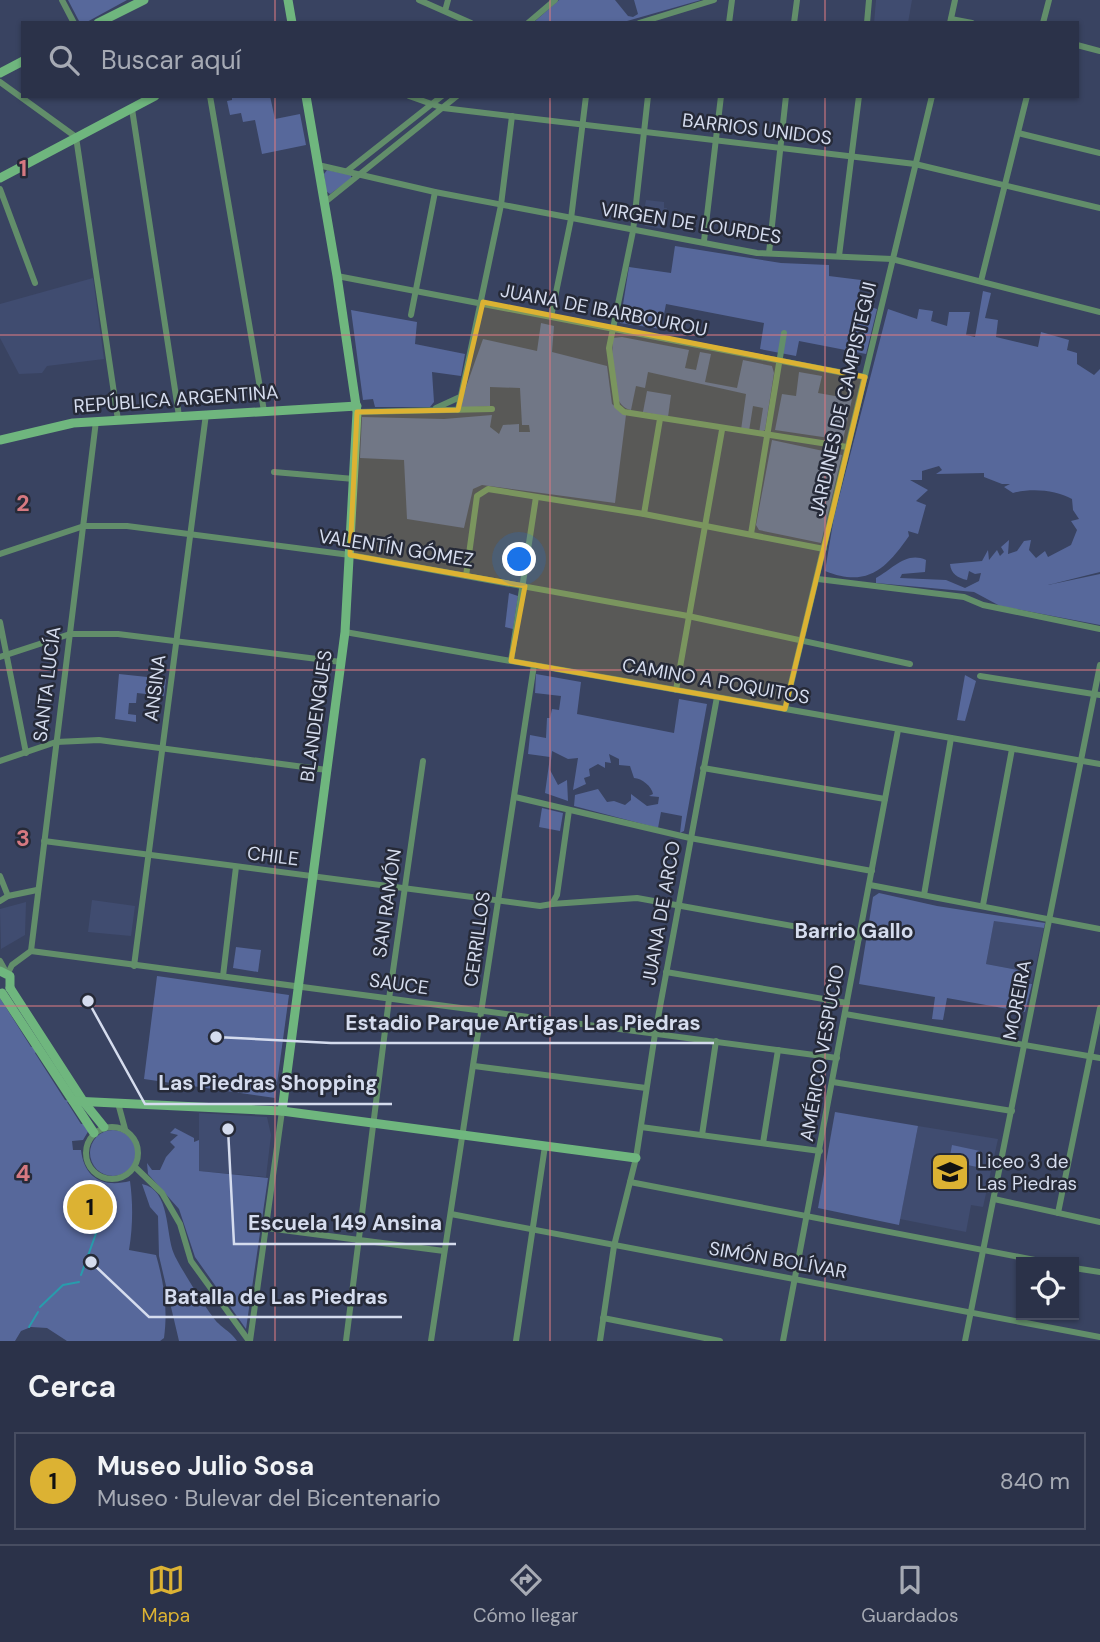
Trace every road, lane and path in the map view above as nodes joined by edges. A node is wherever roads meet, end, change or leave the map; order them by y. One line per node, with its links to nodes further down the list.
1 (62, 0): 14 (street)
2 (144, 0): 15 (street)
3 (288, 0): 16 (street)
4 (419, 0): 13 (street)
5 (448, 0): 13 (street)
6 (555, 0): 18 (street)
7 (714, 0): 19 (street)
8 (732, 0): 20 (street)
9 (797, 0): 21 (street)
10 (869, 0): 22 (street)
11 (955, 0): 23 (street)
12 (1049, 0): 24 (street)
13 (445, 11): 17 (street)
14 (73, 21)
15 (102, 21)
16 (292, 21)
17 (467, 21)
18 (529, 21)
19 (654, 21)
20 (729, 21)
21 (794, 21)
22 (867, 21)
23 (950, 21)
24 (1044, 21)
25 (1079, 46): 26 (street)
26 (1100, 51)
27 (21, 62): 28 (street)
28 (0, 73)
29 (0, 82): 30 (street)
30 (21, 97)
31 (22, 98): 52 (street)
32 (151, 98): 47 (street)
33 (210, 98): 90 (street)
34 (306, 98): 58 (street, BLANDENGUES)
35 (414, 98): 45 (street, BARRIOS UNIDOS)
36 (440, 98): 45 (street)
37 (455, 98): 46 (street)
38 (586, 98): 49 (street)
39 (648, 98): 50 (street)
40 (721, 98): 53 (street)
41 (786, 98): 54 (street)
42 (859, 98): 56 (street)
43 (932, 98): 57 (street, JARDINES DE CAMPISTEGUI)
44 (1027, 98): 51 (street)
45 (432, 105): 46 (street, BARRIOS UNIDOS); 59 (street)
46 (443, 108): 48 (street, BARRIOS UNIDOS); 60 (street)
47 (132, 109): 52 (street); 93 (street)
48 (512, 116): 49 (street, BARRIOS UNIDOS); 66 (street)
49 (582, 125): 50 (street, BARRIOS UNIDOS); 68 (street)
50 (645, 132): 53 (street, BARRIOS UNIDOS); 69 (street)
51 (1018, 133): 55 (street); 62 (street)
52 (76, 137): 61 (street); 95 (street)
53 (716, 140): 54 (street, BARRIOS UNIDOS); 70 (street)
54 (781, 147): 56 (street, BARRIOS UNIDOS); 71 (street)
55 (1100, 153)
56 (852, 156): 57 (street, BARRIOS UNIDOS); 72 (street)
57 (915, 164): 62 (street, BARRIOS UNIDOS); 73 (street, JARDINES DE CAMPISTEGUI)
58 (318, 165): 59 (street, VIRGEN DE LOURDES); 65 (street, BLANDENGUES)
59 (347, 171): 60 (street, VIRGEN DE LOURDES)
60 (360, 175): 64 (street, VIRGEN DE LOURDES); 65 (street)
61 (0, 178)
62 (1005, 185): 67 (street, BARRIOS UNIDOS); 75 (street)
63 (0, 189): 76 (street)
64 (435, 192): 66 (street, VIRGEN DE LOURDES); 77 (street)
65 (324, 203): 74 (street, BLANDENGUES)
66 (501, 205): 68 (street, VIRGEN DE LOURDES); 78 (street)
67 (1100, 208)
68 (571, 219): 69 (street, VIRGEN DE LOURDES); 81 (street)
69 (633, 231): 70 (street, VIRGEN DE LOURDES); 82 (street)
70 (704, 241): 71 (street, VIRGEN DE LOURDES)
71 (769, 253): 72 (street, VIRGEN DE LOURDES)
72 (839, 256): 73 (street, VIRGEN DE LOURDES)
73 (892, 259): 75 (street, VIRGEN DE LOURDES); 85 (street, JARDINES DE CAMPISTEGUI)
74 (337, 276): 77 (street, JUANA DE IBARBOUROU); 87 (street, BLANDENGUES)
75 (981, 281): 79 (street, VIRGEN DE LOURDES)
76 (35, 283)
77 (416, 289): 78 (street, JUANA DE IBARBOUROU); 80 (street)
78 (483, 302): 81 (street, JUANA DE IBARBOUROU); 86 (street)
79 (1100, 312)
80 (411, 315)
81 (551, 317): 82 (street, JUANA DE IBARBOUROU)
82 (613, 329): 84 (street, JUANA DE IBARBOUROU); 94 (street)
83 (783, 333): 84 (street)
84 (780, 360): 85 (street, JUANA DE IBARBOUROU); 98 (street)
85 (865, 377): 100 (street, JARDINES DE CAMPISTEGUI)
86 (460, 397): 88 (street); 91 (street)
87 (357, 409): 88 (street, REPÚBLICA ARGENTINA); 90 (street, REPÚBLICA ARGENTINA); 102 (street, BLANDENGUES)
88 (434, 409): 91 (street, REPÚBLICA ARGENTINA)
89 (492, 409): 91 (street, REPÚBLICA ARGENTINA)
90 (264, 411): 92 (street, REPÚBLICA ARGENTINA)
91 (458, 411)
92 (206, 414): 93 (street, REPÚBLICA ARGENTINA); 108 (street, ANSINA)
93 (179, 416): 95 (street, REPÚBLICA ARGENTINA)
94 (660, 419): 97 (street); 104 (street)
95 (118, 420): 96 (street, REPÚBLICA ARGENTINA)
96 (96, 421): 99 (street, REPÚBLICA ARGENTINA); 105 (street, SANTA LUCÍA)
97 (722, 429): 98 (street); 106 (street)
98 (768, 433): 100 (street); 107 (street)
99 (0, 440)
100 (847, 447): 109 (street, JARDINES DE CAMPISTEGUI)
101 (274, 472): 102 (street)
102 (354, 479): 111 (street, BLANDENGUES)
103 (536, 497): 104 (street); 112 (street); 114 (street)
104 (644, 514): 106 (street)
105 (84, 526): 108 (street, VALENTÍN GÓMEZ); 110 (street, VALENTÍN GÓMEZ); 119 (street, SANTA LUCÍA)
106 (705, 526): 107 (street); 115 (street)
107 (751, 534): 109 (street)
108 (191, 535): 111 (street, VALENTÍN GÓMEZ); 121 (street, ANSINA)
109 (824, 549): 113 (street, JARDINES DE CAMPISTEGUI)
110 (0, 554)
111 (350, 555): 112 (street, VALENTÍN GÓMEZ); 118 (street, BLANDENGUES)
112 (466, 576): 114 (street, VALENTÍN GÓMEZ)
113 (818, 579): 117 (street); 120 (street, JARDINES DE CAMPISTEGUI)
114 (525, 586): 115 (street, VALENTÍN GÓMEZ); 123 (street)
115 (688, 617): 120 (street, VALENTÍN GÓMEZ); 129 (street)
116 (0, 622): 122 (street)
117 (1100, 629)
118 (345, 632): 123 (street, CAMINO A POQUITOS); 124 (street, BLANDENGUES)
119 (70, 634): 121 (street); 122 (street); 135 (street, SANTA LUCÍA)
120 (803, 639): 125 (street, VALENTÍN GÓMEZ); 132 (street, JARDINES DE CAMPISTEGUI)
121 (177, 641): 124 (street); 136 (street, ANSINA)
122 (3, 656): 138 (street)
123 (512, 661): 126 (street, CAMINO A POQUITOS)
124 (341, 662): 144 (street, BLANDENGUES)
125 (910, 663)
126 (534, 665): 129 (street, CAMINO A POQUITOS); 145 (street, CERRILLOS)
127 (1100, 665): 130 (street, MOREIRA)
128 (980, 676): 130 (street)
129 (676, 690): 131 (street, CAMINO A POQUITOS)
130 (1097, 694): 141 (street, MOREIRA)
131 (717, 697): 132 (street, CAMINO A POQUITOS); 143 (street, JUANA DE ARCO)
132 (785, 709): 133 (street, CAMINO A POQUITOS)
133 (898, 730): 134 (street, CAMINO A POQUITOS); 146 (street, AMÉRICO VESPUCIO)
134 (951, 738): 137 (street, CAMINO A POQUITOS); 158 (street)
135 (56, 742): 136 (street); 138 (street); 149 (street, SANTA LUCÍA)
136 (163, 748): 144 (street); 150 (street, ANSINA)
137 (1012, 749): 141 (street, CAMINO A POQUITOS); 163 (street)
138 (26, 753): 139 (street)
139 (0, 761)
140 (424, 761): 156 (street, SAN RAMÓN)
141 (1082, 761): 142 (street, CAMINO A POQUITOS); 165 (street, MOREIRA)
142 (1100, 764)
143 (703, 768): 146 (street); 148 (street, JUANA DE ARCO)
144 (327, 769): 154 (street, BLANDENGUES)
145 (515, 797): 147 (street); 161 (street, CERRILLOS)
146 (885, 799): 152 (street, AMÉRICO VESPUCIO)
147 (569, 810): 148 (street); 162 (street)
148 (690, 838): 152 (street); 164 (street, JUANA DE ARCO)
149 (44, 841): 150 (street, CHILE); 157 (street, SANTA LUCÍA)
150 (149, 856): 151 (street, CHILE); 170 (street, ANSINA)
151 (236, 867): 154 (street, CHILE); 173 (street)
152 (872, 871): 155 (street, AMÉRICO VESPUCIO)
153 (0, 876): 159 (street)
154 (312, 877): 156 (street, CHILE); 174 (street, BLANDENGUES)
155 (870, 884): 158 (street); 167 (street, AMÉRICO VESPUCIO)
156 (405, 889): 161 (street, CHILE); 176 (street, SAN RAMÓN)
157 (37, 890): 159 (street); 168 (street, SANTA LUCÍA)
158 (924, 895): 163 (street)
159 (8, 896): 160 (street)
160 (0, 901)
161 (498, 901): 162 (street, CHILE); 179 (street, CERRILLOS)
162 (552, 904): 164 (street, CHILE)
163 (983, 905): 165 (street)
164 (680, 906): 167 (street, CHILE); 172 (street, JUANA DE ARCO)
165 (1049, 919): 166 (street); 183 (street, MOREIRA)
166 (1100, 929)
167 (859, 938): 177 (street, AMÉRICO VESPUCIO)
168 (31, 951): 170 (street, SAUCE); 171 (street)
169 (0, 961): 171 (street)
170 (134, 966): 173 (street, SAUCE)
171 (5, 972): 175 (street)
172 (666, 972): 177 (street); 181 (street, JUANA DE ARCO)
173 (223, 976): 174 (street, SAUCE)
174 (298, 987): 176 (street, SAUCE); 193 (street, BLANDENGUES)
175 (4, 991): 191 (street)
176 (389, 999): 179 (street, SAUCE); 195 (street, SAN RAMÓN)
177 (848, 1003): 180 (street, AMÉRICO VESPUCIO)
178 (1100, 1008): 185 (street)
179 (482, 1011): 181 (street, SAUCE); 188 (street, CERRILLOS)
180 (845, 1014): 183 (street); 186 (street, AMÉRICO VESPUCIO)
181 (655, 1034): 182 (street, SAUCE); 190 (street, JUANA DE ARCO)
182 (716, 1041): 184 (street, SAUCE); 201 (street)
183 (1025, 1043): 185 (street); 194 (street, MOREIRA)
184 (778, 1050): 186 (street, SAUCE); 202 (street)
185 (1090, 1056): 187 (street); 209 (street)
186 (837, 1058): 189 (street, AMÉRICO VESPUCIO)
187 (1100, 1058)
188 (474, 1066): 190 (street); 200 (street, CERRILLOS)
189 (833, 1082): 194 (street); 204 (street, AMÉRICO VESPUCIO)
190 (646, 1088): 196 (street, JUANA DE ARCO)
191 (78, 1101): 192 (street); 197 (street); 199 (street)
192 (118, 1103): 193 (street); 198 (street)
193 (282, 1111): 195 (street); 213 (street, BLANDENGUES)
194 (1012, 1111): 208 (street, MOREIRA)
195 (373, 1123): 200 (street); 215 (street, SAN RAMÓN)
196 (641, 1127): 201 (street); 205 (street, JUANA DE ARCO)
197 (104, 1128): 198 (street); 199 (street)
198 (125, 1129): 206 (street)
199 (94, 1133): 206 (street)
200 (463, 1135): 203 (street); 210 (street, CERRILLOS)
201 (702, 1135): 202 (street)
202 (763, 1143): 204 (street)
203 (545, 1146): 205 (street); 214 (street)
204 (820, 1151): 211 (street, AMÉRICO VESPUCIO)
205 (636, 1158): 207 (street, JUANA DE ARCO)
206 (135, 1167): 226 (street)
207 (630, 1182): 211 (street); 216 (street, JUANA DE ARCO)
208 (994, 1199): 209 (street); 218 (street, MOREIRA)
209 (1058, 1213): 212 (street)
210 (451, 1214): 214 (street, SIMÓN BOLÍVAR); 217 (street, CERRILLOS)
211 (807, 1217): 218 (street); 222 (street, AMÉRICO VESPUCIO)
212 (1100, 1222)
213 (267, 1228): 215 (street); 226 (street, BLANDENGUES)
214 (532, 1230): 216 (street, SIMÓN BOLÍVAR); 229 (street)
215 (359, 1240): 217 (street); 227 (street, SAN RAMÓN)
216 (614, 1246): 222 (street, SIMÓN BOLÍVAR); 224 (street, JUANA DE ARCO)
217 (444, 1251): 228 (street, CERRILLOS)
218 (983, 1251): 219 (street); 223 (street, MOREIRA)
219 (1017, 1257)
220 (1079, 1269): 221 (street)
221 (1100, 1272)
222 (797, 1279): 223 (street, SIMÓN BOLÍVAR); 232 (street, AMÉRICO VESPUCIO)
223 (971, 1312): 225 (street, SIMÓN BOLÍVAR); 233 (street, MOREIRA)
224 (603, 1318): 230 (street, JUANA DE ARCO); 231 (street)
225 (1100, 1337)
226 (250, 1341)
227 (346, 1341)
228 (431, 1341)
229 (516, 1341)
230 (600, 1341)
231 (720, 1341)
232 (783, 1341)
233 (965, 1341)

